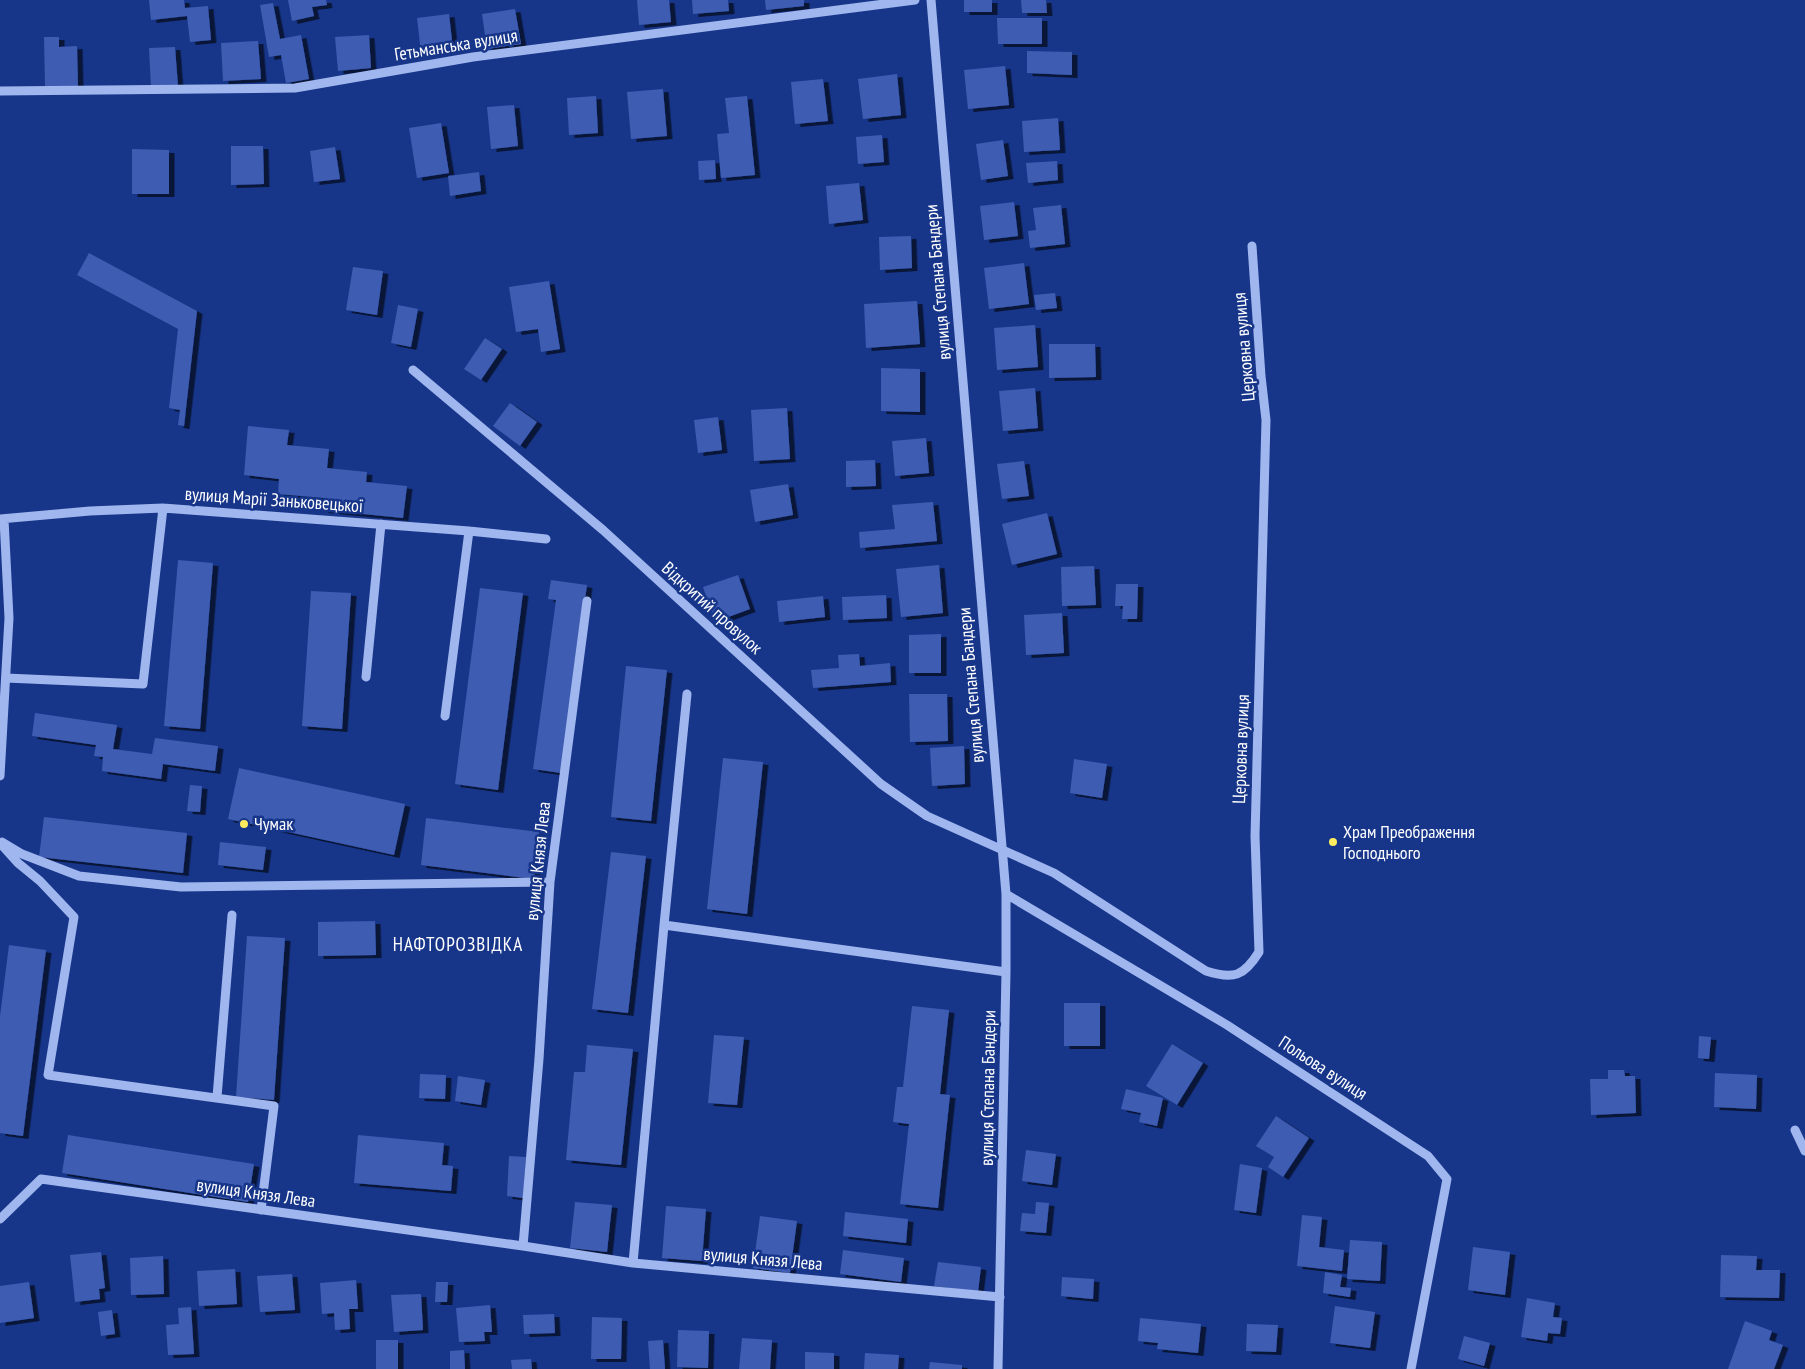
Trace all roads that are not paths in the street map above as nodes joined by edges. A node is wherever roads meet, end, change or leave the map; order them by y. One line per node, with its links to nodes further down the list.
1 (915, 0): 3 (street, Гетьманська вулиця)
2 (931, 0): 18 (street, вулиця Степана Бандери)
3 (0, 91)
4 (1252, 246): 18 (street, Церковна вулиця)
5 (412, 370): 18 (street, Відкритий провулок)
6 (163, 508): 7 (street, вулиця Марії Заньковецької); 8 (street, вулиця Марії Заньковецької); 13 (street)
7 (2, 519): 13 (street)
8 (381, 524): 9 (street, вулиця Марії Заньковецької); 12 (street)
9 (469, 531): 10 (street, вулиця Марії Заньковецької); 15 (street)
10 (546, 539)
11 (587, 601): 19 (street, вулиця Князя Лева)
12 (366, 677)
13 (6, 678): 16 (street)
14 (687, 694): 22 (street)
15 (445, 716)
16 (0, 776)
17 (0, 842): 19 (street); 24 (street)
18 (1002, 851): 20 (street, вулиця Степана Бандери)
19 (550, 882): 29 (street, вулиця Князя Лева)
20 (1006, 894): 23 (street, вулиця Степана Бандери); 33 (street, Польова вулиця)
21 (232, 915): 24 (street)
22 (664, 925): 23 (street); 30 (street)
23 (1006, 972): 31 (street, вулиця Степана Бандери)
24 (217, 1097): 27 (street)
25 (1795, 1130): 26 (street)
26 (1805, 1151)
27 (261, 1210): 28 (street, вулиця Князя Лева); 29 (street, вулиця Князя Лева)
28 (0, 1219)
29 (523, 1246): 30 (street, вулиця Князя Лева)
30 (634, 1263): 31 (street, вулиця Князя Лева)
31 (1000, 1297): 32 (street, вулиця Степана Бандери)
32 (998, 1369)
33 (1411, 1369)

